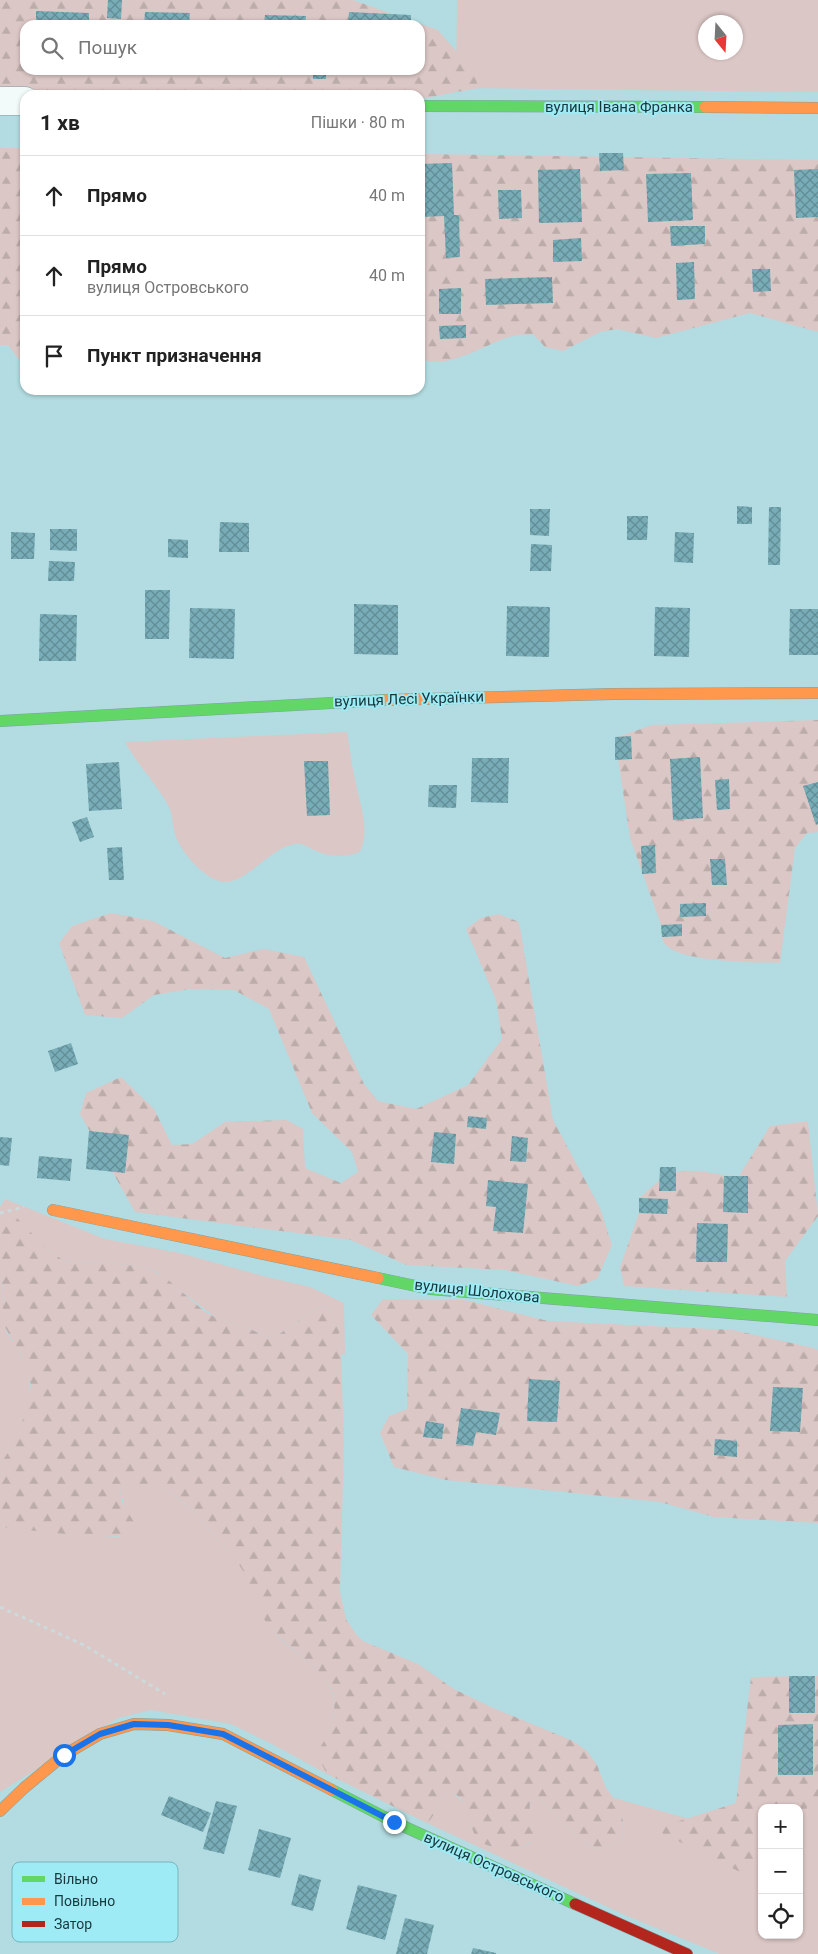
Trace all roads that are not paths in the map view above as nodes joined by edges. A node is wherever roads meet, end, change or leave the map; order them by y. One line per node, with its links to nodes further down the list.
1 (0, 101): 2 (street)
2 (20, 101)
3 (425, 106): 4 (street, вулиця Івана Франка)
4 (818, 108)
5 (818, 694): 6 (street, вулиця Лесі Українки)
6 (0, 721)
7 (53, 1210): 8 (street, вулиця Шолохова)
8 (818, 1320)
9 (0, 1812): 10 (street, вулиця Островського)
10 (687, 1954)

